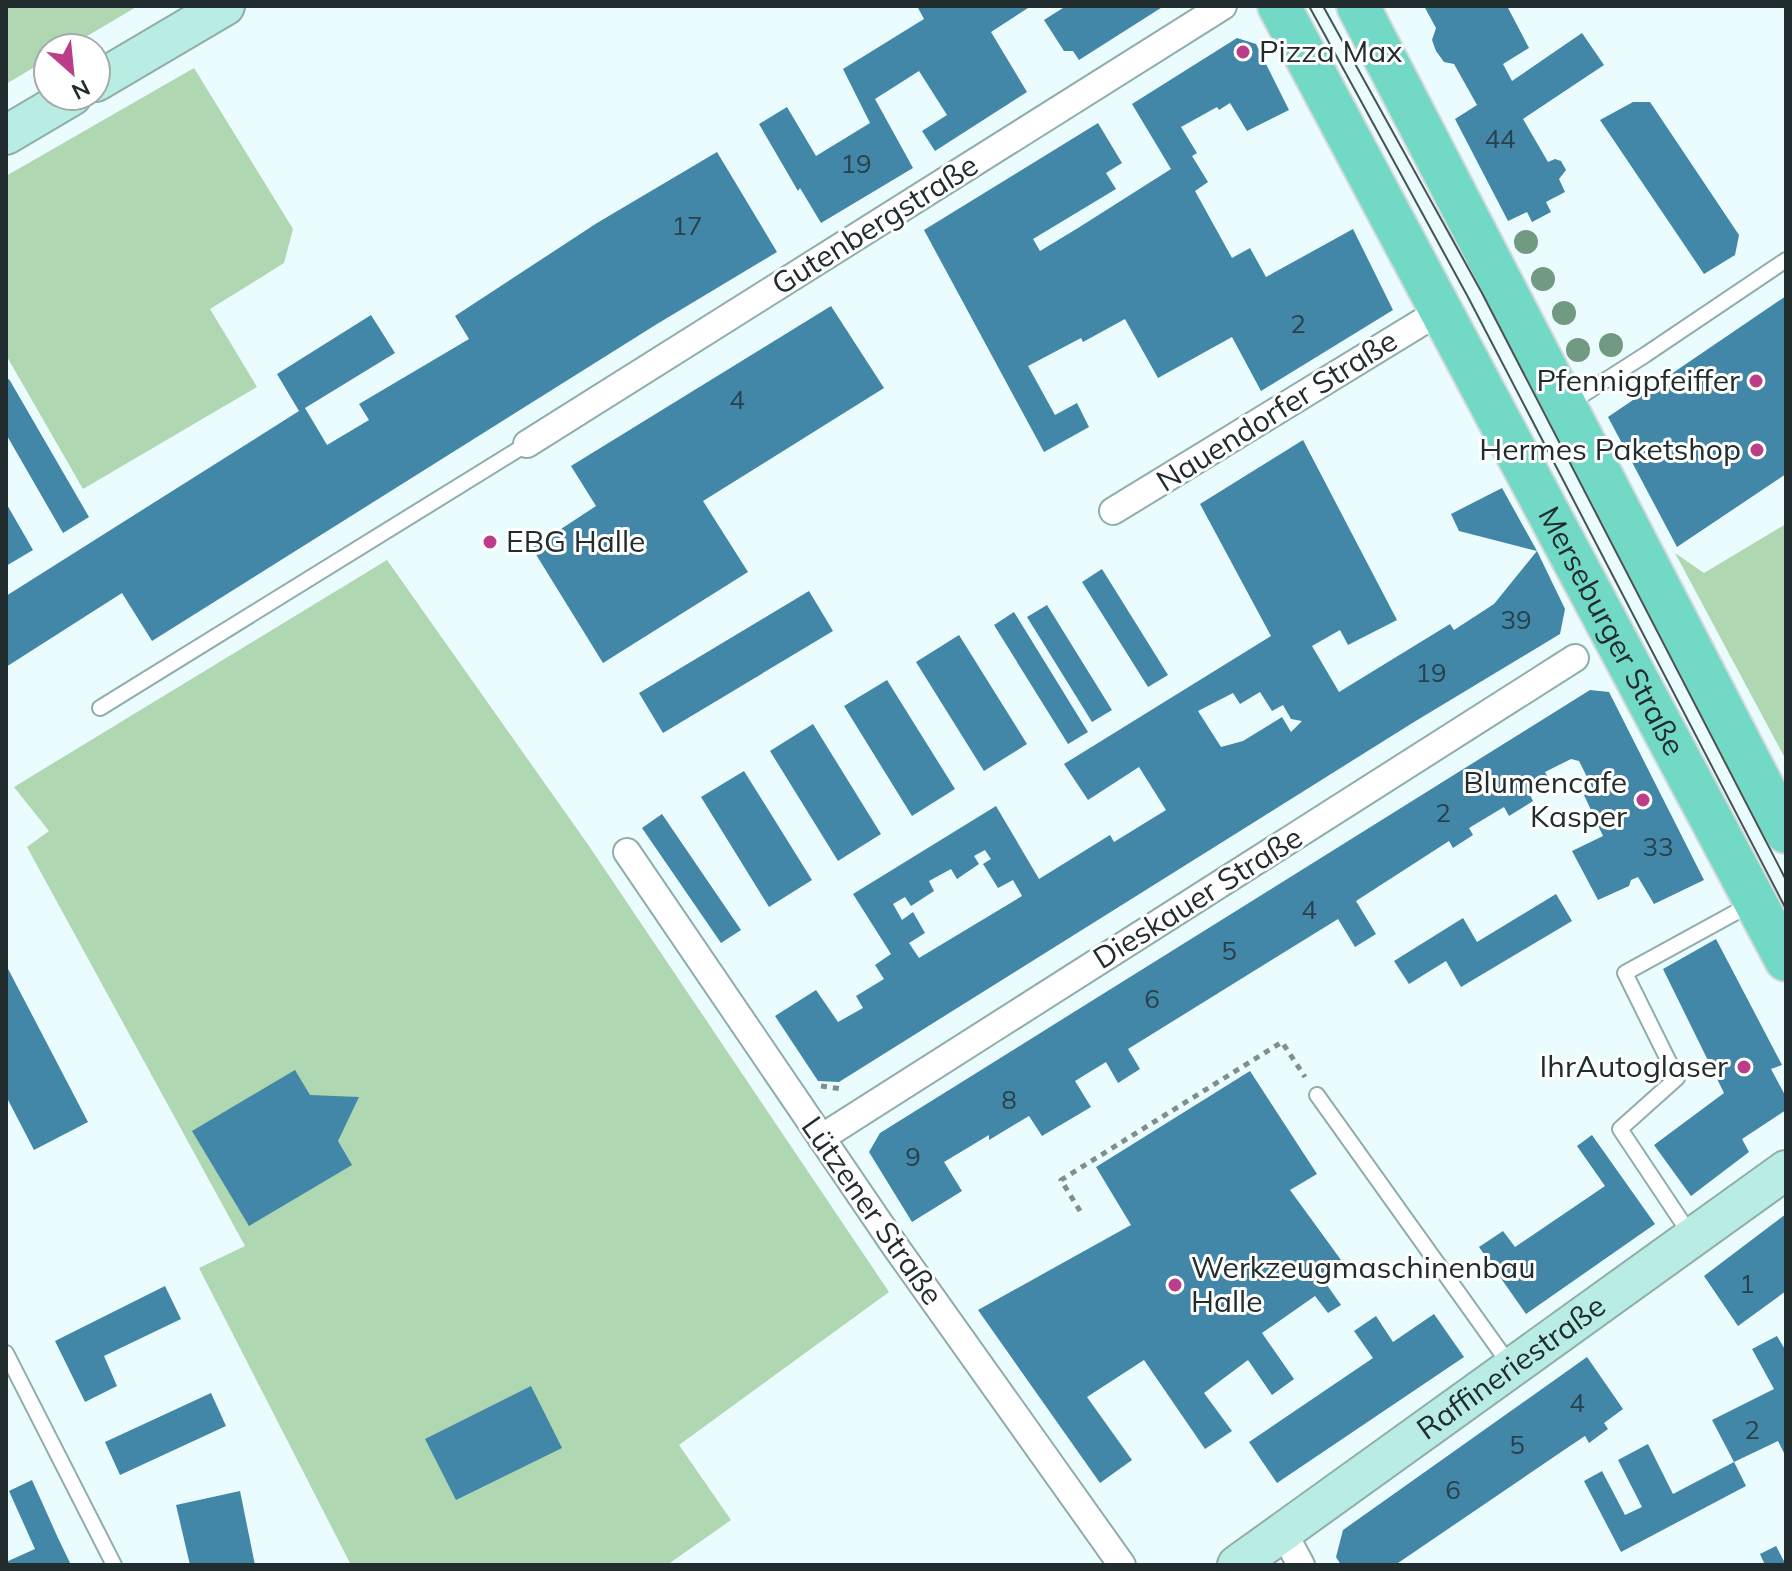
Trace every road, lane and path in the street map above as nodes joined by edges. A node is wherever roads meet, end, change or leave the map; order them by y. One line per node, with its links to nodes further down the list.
1 (225, 6): 5 (street)
2 (1223, 6): 11 (street, Gutenbergstraße)
3 (1279, 6): 9 (main road, Merseburger Straße)
4 (1358, 6): 10 (main road, Merseburger Straße)
5 (112, 73)
6 (45, 112): 7 (street)
7 (6, 135)
8 (1786, 260): 10 (lane)
9 (1440, 311): 12 (street, Nauendorfer Straße); 17 (main road, Merseburger Straße)
10 (1564, 406): 15 (main road, Merseburger Straße)
11 (527, 444): 14 (lane)
12 (1113, 511)
13 (1575, 658): 22 (street, Dieskauer Straße)
14 (100, 708)
15 (1786, 832)
16 (627, 852): 22 (street, Lützener Straße)
17 (1755, 902): 18 (main road, Merseburger Straße); 25 (lane)
18 (1786, 960)
19 (853, 1082): 20 (path)
20 (816, 1085)
21 (1317, 1095): 24 (path); 27 (lane)
22 (821, 1138): 30 (street, Lützener Straße)
23 (1786, 1170): 25 (street, Raffineriestraße)
24 (1080, 1211)
25 (1693, 1237): 27 (street, Raffineriestraße)
26 (6, 1353): 29 (lane)
27 (1512, 1367): 28 (street, Raffineriestraße)
28 (1283, 1532): 31 (street, Raffineriestraße); 32 (street)
29 (114, 1565)
30 (1122, 1565)
31 (1237, 1565)
32 (1301, 1565)

